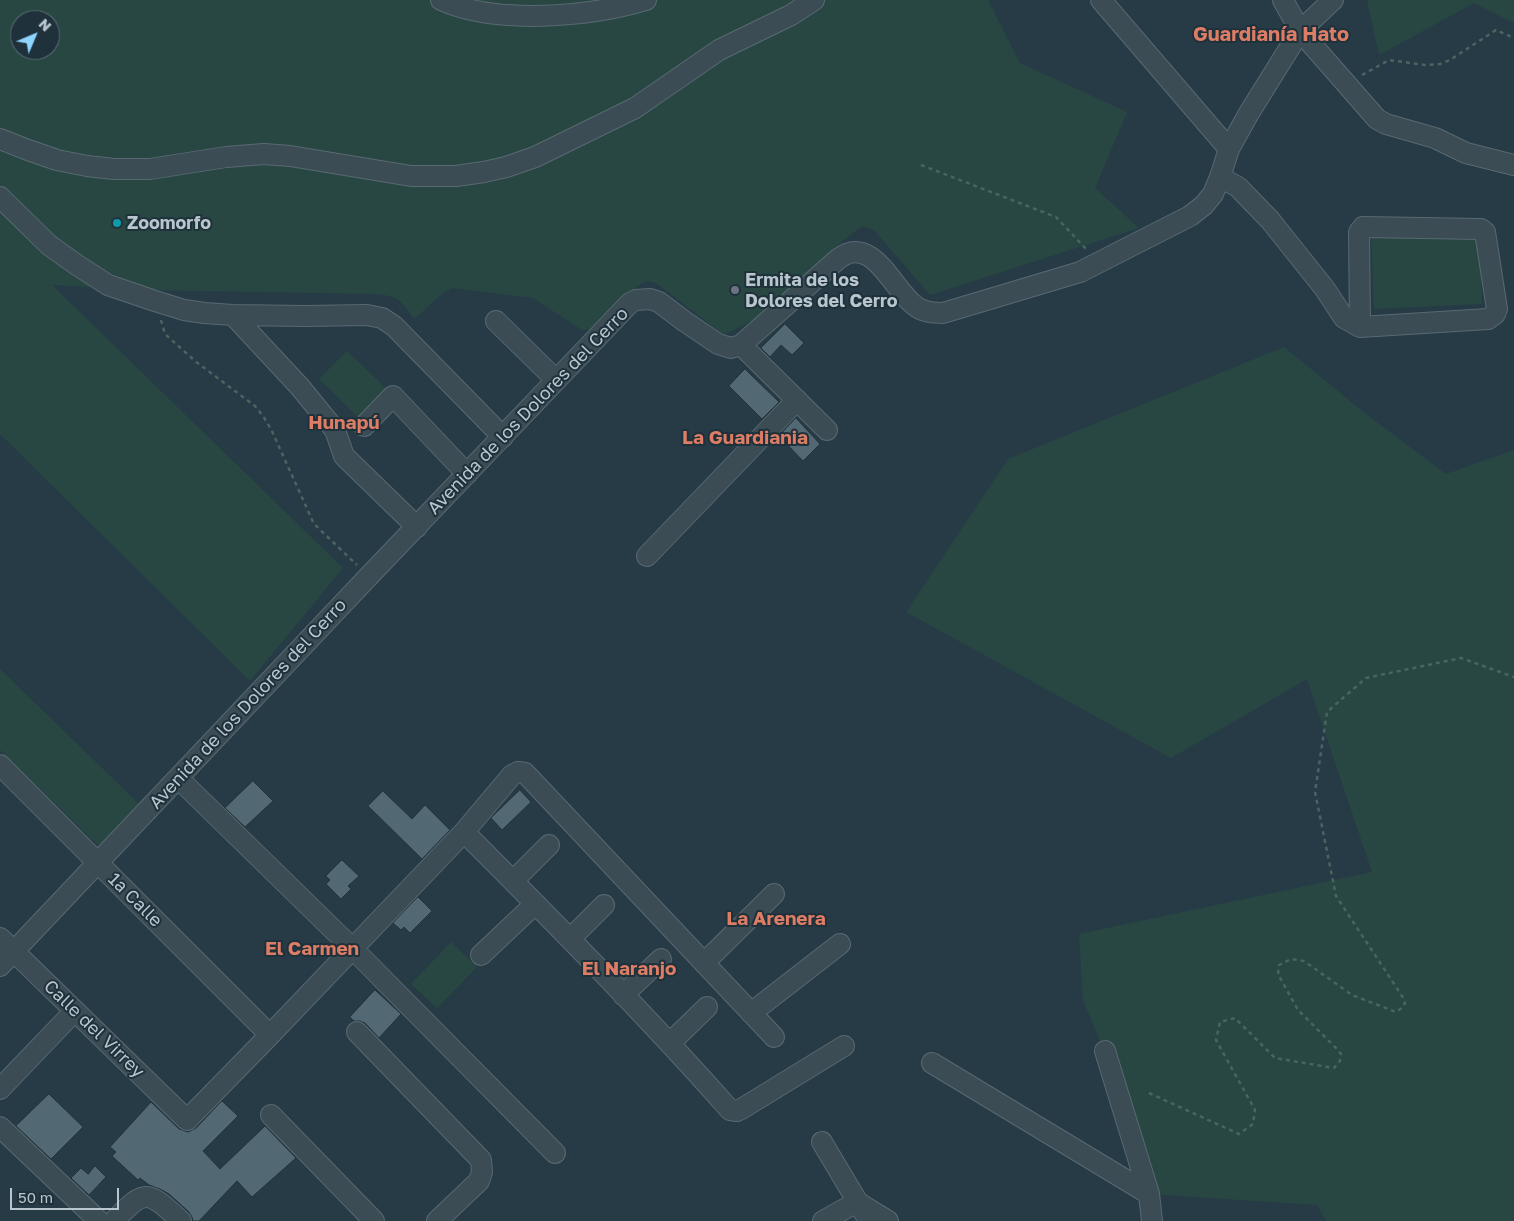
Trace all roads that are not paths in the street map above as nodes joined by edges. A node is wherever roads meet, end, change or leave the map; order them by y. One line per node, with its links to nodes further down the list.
1 (441, 0): 2 (street)
2 (646, 0)
3 (814, 0): 8 (street)
4 (1101, 0): 9 (street)
5 (1283, 0): 7 (street)
6 (1333, 0): 7 (street)
7 (1300, 31): 9 (street); 10 (street)
8 (0, 139)
9 (1229, 149): 11 (street)
10 (1514, 165)
11 (1220, 177): 16 (street); 17 (street)
12 (0, 197): 14 (street)
13 (1505, 298): 16 (street); 16 (street)
14 (233, 315): 22 (street); 24 (street)
15 (496, 321): 18 (street)
16 (1360, 327)
17 (742, 345): 18 (street, Avenida de los Dolores del Cerro); 19 (street)
18 (556, 380): 22 (street, Avenida de los Dolores del Cerro)
19 (797, 400): 21 (street); 25 (street)
20 (364, 426): 23 (street)
21 (827, 430)
22 (503, 437): 23 (street, Avenida de los Dolores del Cerro)
23 (467, 474): 24 (street, Avenida de los Dolores del Cerro)
24 (417, 527): 27 (street, Avenida de los Dolores del Cerro)
25 (647, 556)
26 (0, 764): 30 (street, 1a Calle)
27 (178, 778): 30 (street, Avenida de los Dolores del Cerro); 38 (street)
28 (464, 832): 31 (street); 38 (street); 41 (street)
29 (549, 845): 31 (street)
30 (97, 863): 37 (street, Avenida de los Dolores del Cerro); 48 (street, 1a Calle)
31 (513, 881): 33 (street)
32 (774, 894): 41 (street)
33 (536, 904): 35 (street); 39 (street)
34 (604, 905): 35 (street)
35 (570, 939): 43 (street)
36 (840, 944): 45 (street)
37 (7, 945): 42 (street, Avenida de los Dolores del Cerro); 48 (street, Calle del Virrey)
38 (352, 948): 48 (street); 58 (street)
39 (481, 955)
40 (661, 959): 43 (street)
41 (704, 963): 45 (street)
42 (0, 966)
43 (624, 995): 50 (street)
44 (707, 1008): 50 (street)
45 (751, 1013): 49 (street)
46 (67, 1019): 54 (street)
47 (357, 1032): 65 (street)
48 (270, 1035)
49 (774, 1037)
50 (670, 1043): 51 (street)
51 (844, 1046)
52 (1106, 1050): 59 (street)
53 (932, 1063): 59 (street)
54 (0, 1089)
55 (271, 1115): 64 (street)
56 (0, 1127): 61 (street)
57 (822, 1142): 60 (street)
58 (555, 1153)
59 (1149, 1194): 69 (street)
60 (857, 1202): 66 (street); 67 (street); 68 (street)
61 (99, 1221)
62 (114, 1221): 63 (street)
63 (181, 1221)
64 (374, 1221)
65 (437, 1221)
66 (823, 1221)
67 (868, 1221)
68 (888, 1221)
69 (1152, 1221)

